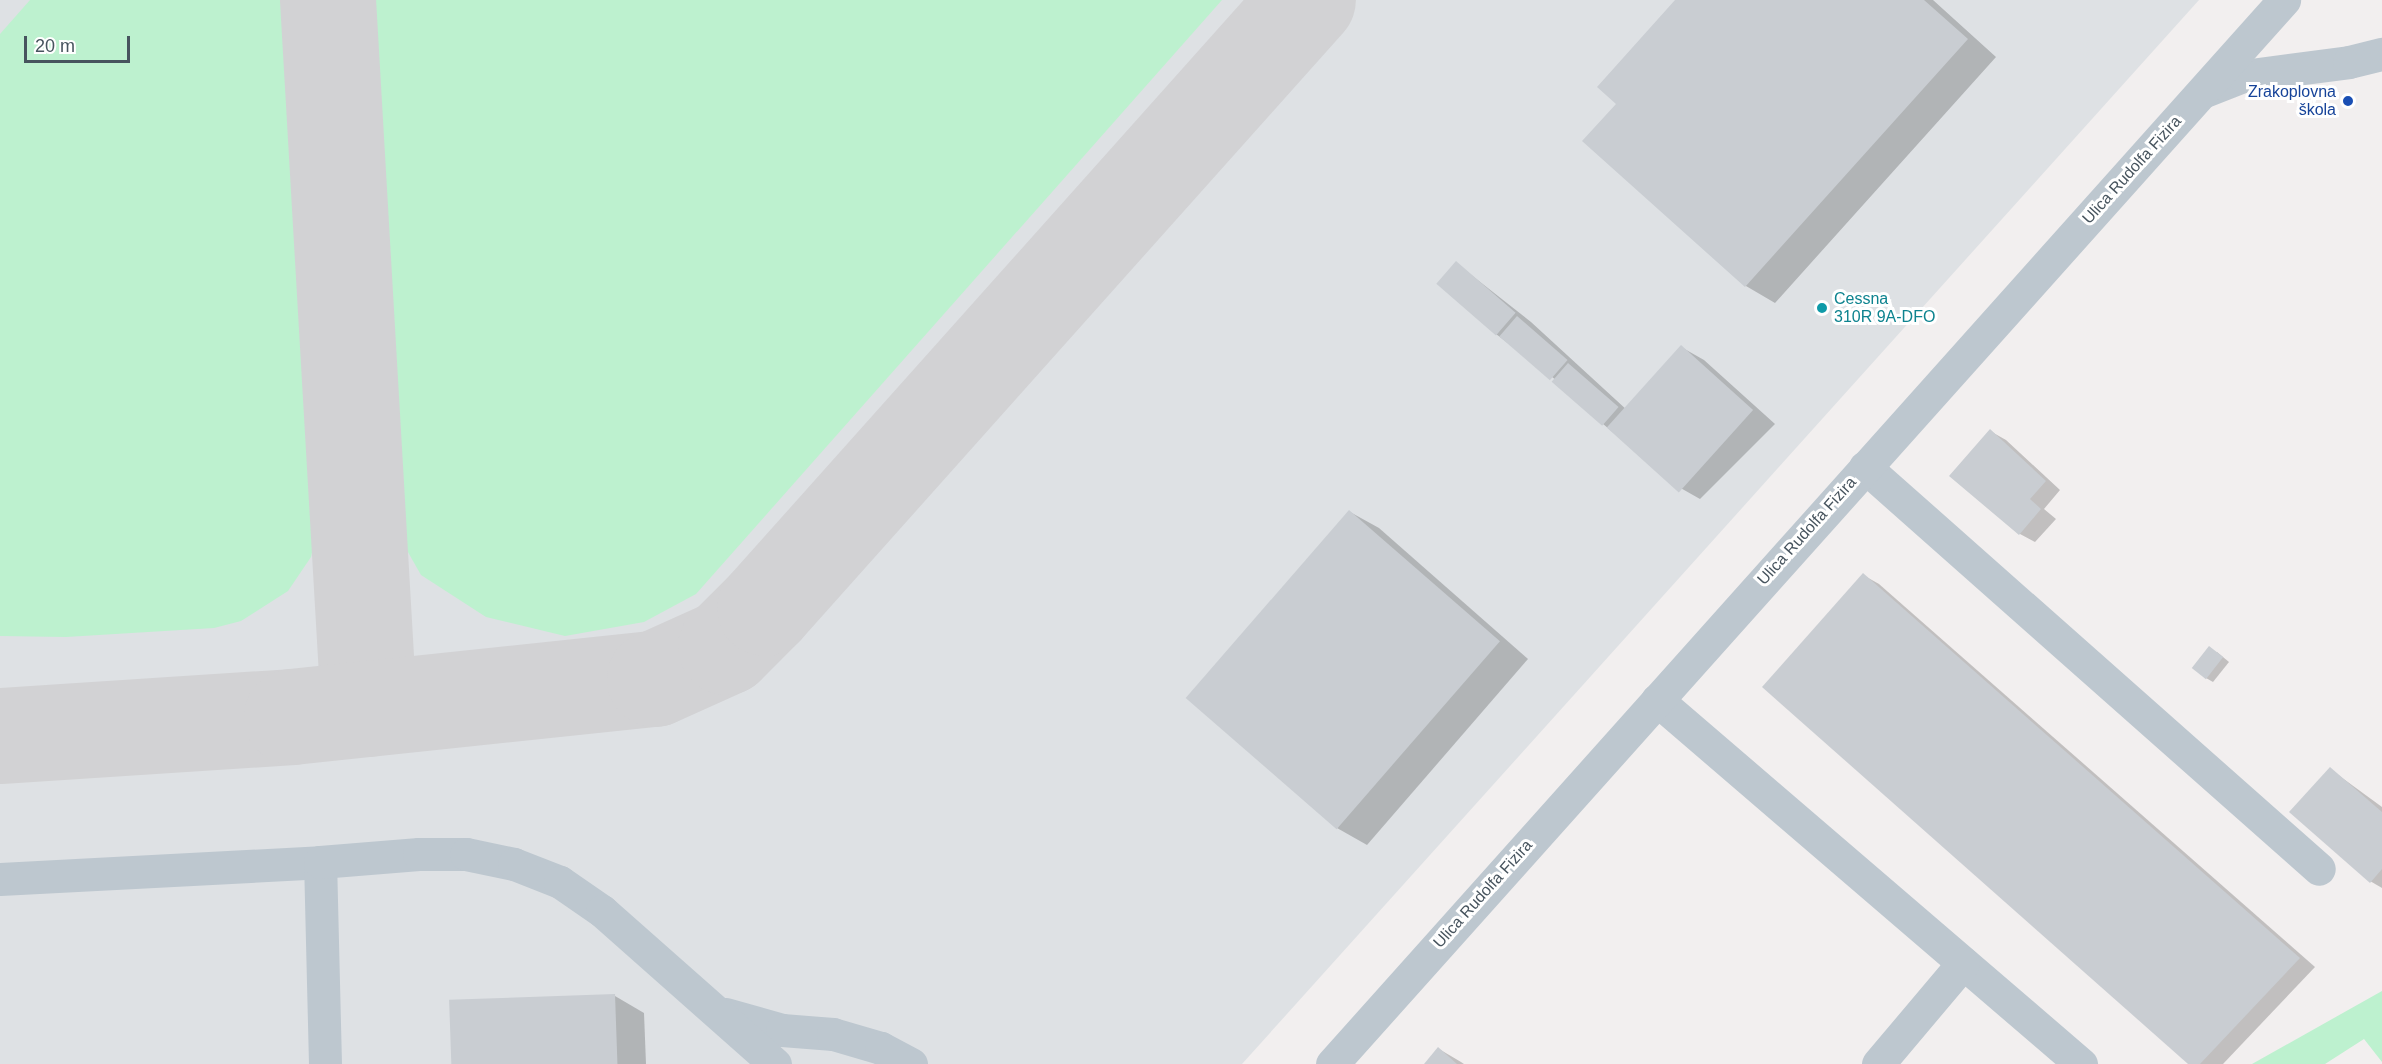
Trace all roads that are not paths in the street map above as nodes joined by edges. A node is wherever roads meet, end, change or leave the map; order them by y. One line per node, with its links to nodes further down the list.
1 (2284, 0): 3 (street, Ulica Rudolfa Fizira)
2 (2382, 54): 3 (street)
3 (2201, 93): 4 (street, Ulica Rudolfa Fizira)
4 (1865, 467): 5 (street, Ulica Rudolfa Fizira); 7 (street)
5 (1657, 700): 9 (street); 14 (street, Ulica Rudolfa Fizira)
6 (320, 862): 8 (street); 10 (street); 11 (street)
7 (2319, 869)
8 (0, 879)
9 (1963, 963): 15 (street); 16 (street)
10 (712, 1008): 12 (street); 13 (street)
11 (325, 1064)
12 (775, 1064)
13 (911, 1064)
14 (1332, 1064)
15 (1878, 1064)
16 (2080, 1064)

